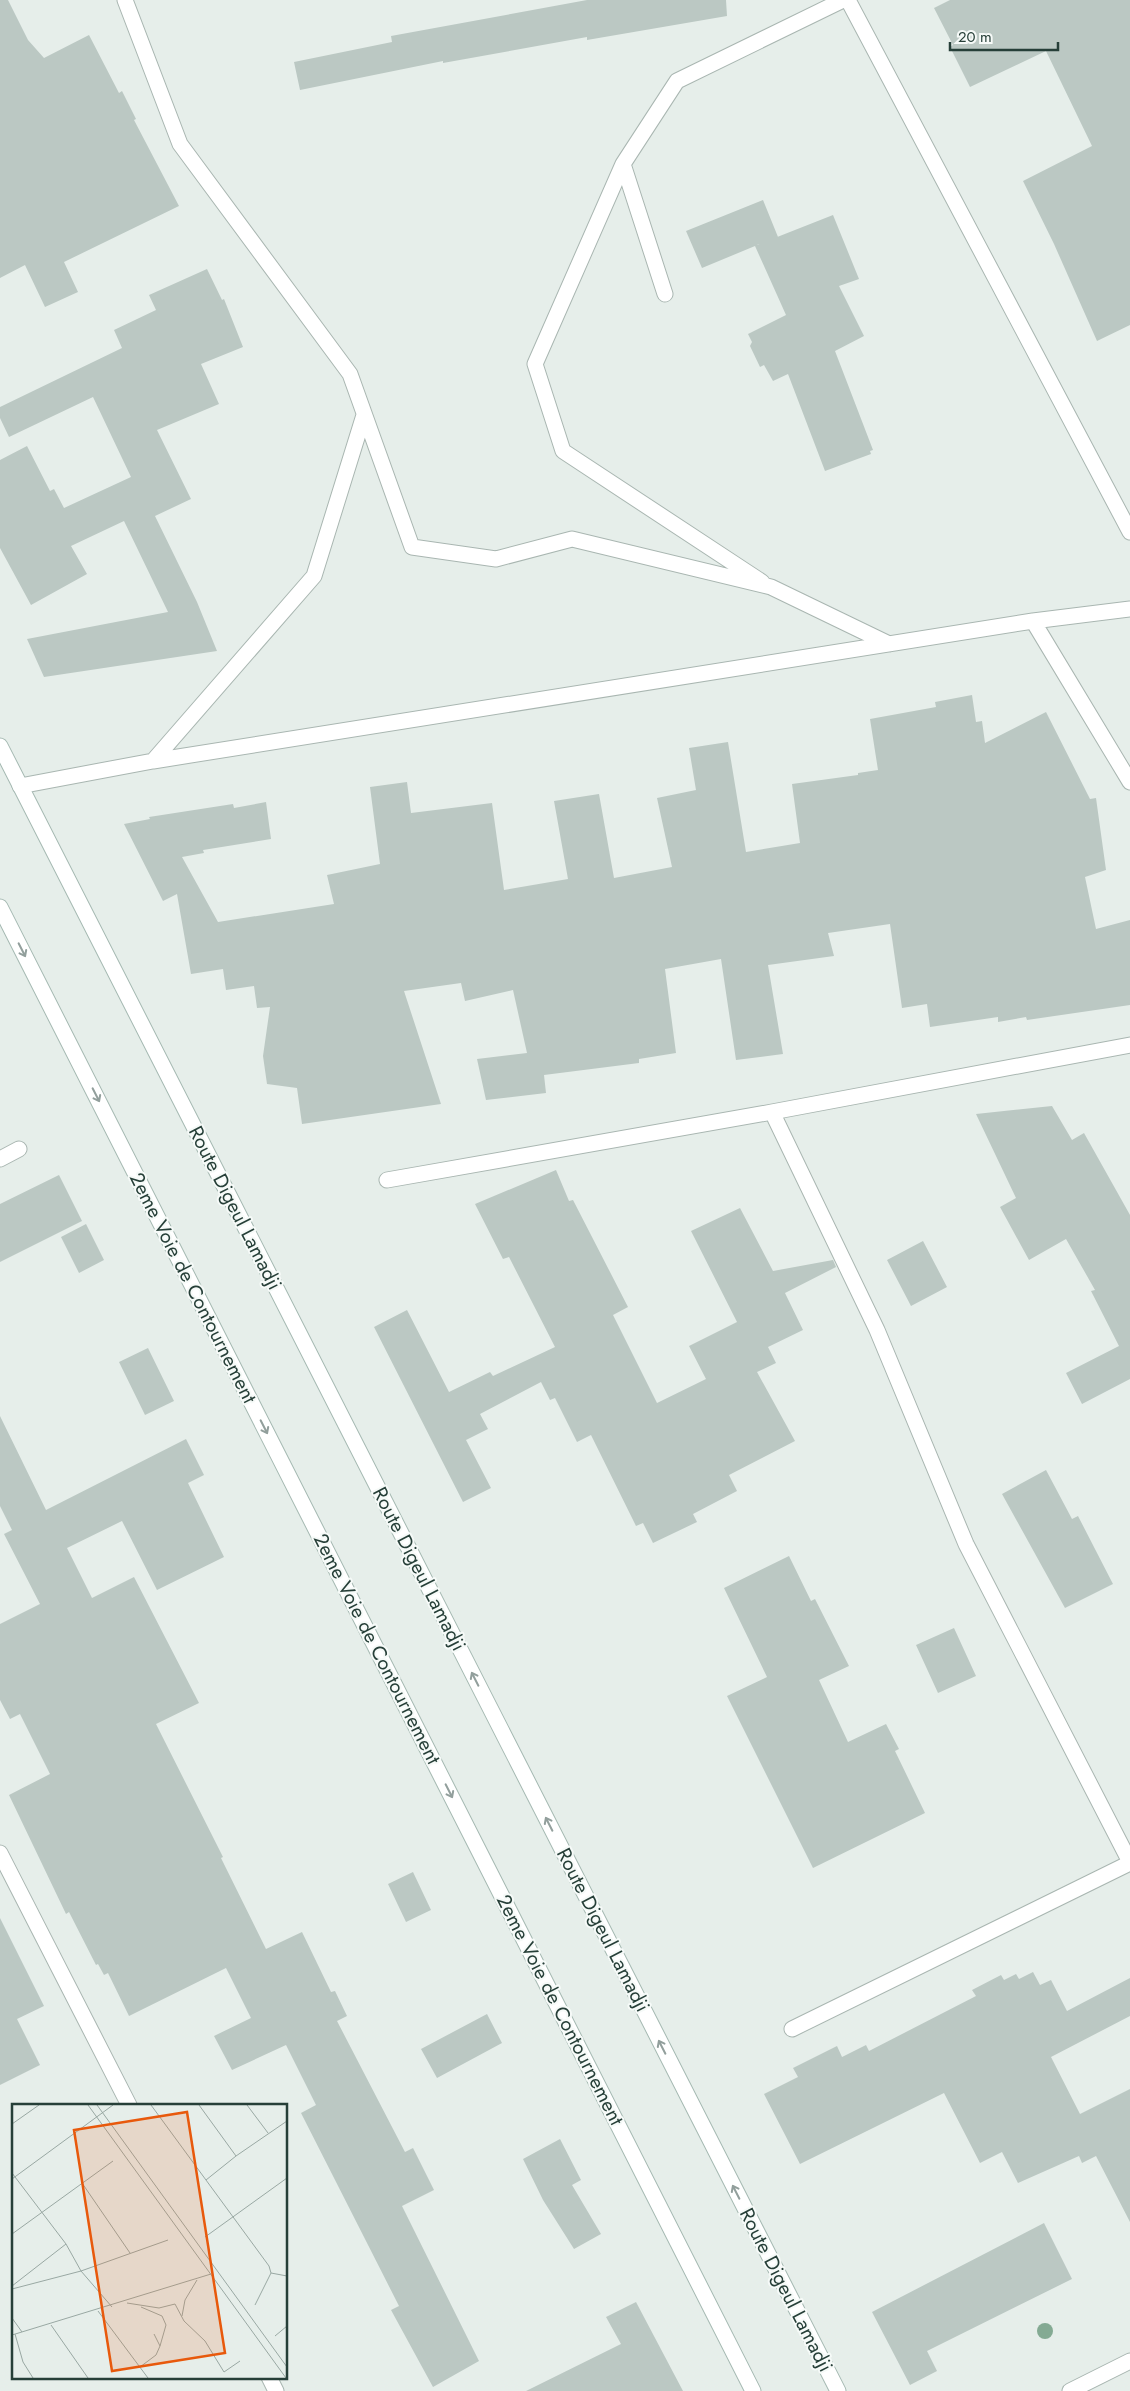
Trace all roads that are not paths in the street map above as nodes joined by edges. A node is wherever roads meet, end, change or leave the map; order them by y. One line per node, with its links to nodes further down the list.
1 (126, 0): 6 (street)
2 (843, 0): 4 (street)
3 (848, 0): 7 (street)
4 (623, 164): 5 (street); 8 (street)
5 (664, 294)
6 (364, 415): 8 (street); 13 (street)
7 (1130, 532)
8 (771, 587): 11 (street)
9 (1130, 609): 10 (street)
10 (1032, 622): 11 (street); 14 (street)
11 (889, 644): 13 (street)
12 (0, 746): 15 (street, Route Digeul Lamadji)
13 (153, 761): 15 (street)
14 (1130, 782)
15 (20, 786): 30 (street, Route Digeul Lamadji, one-way to 15)
16 (0, 907): 29 (street, 2eme Voie de Contournement, one-way to 29)
17 (1130, 1045): 18 (street)
18 (772, 1112): 21 (street); 23 (street)
19 (20, 1149): 20 (street)
20 (0, 1159)
21 (387, 1180)
22 (0, 1853): 25 (street)
23 (1130, 1863): 24 (street)
24 (792, 2029)
25 (128, 2104)
26 (1130, 2360): 31 (street)
27 (270, 2378): 28 (street)
28 (276, 2391)
29 (753, 2391)
30 (838, 2391)
31 (1070, 2391)

